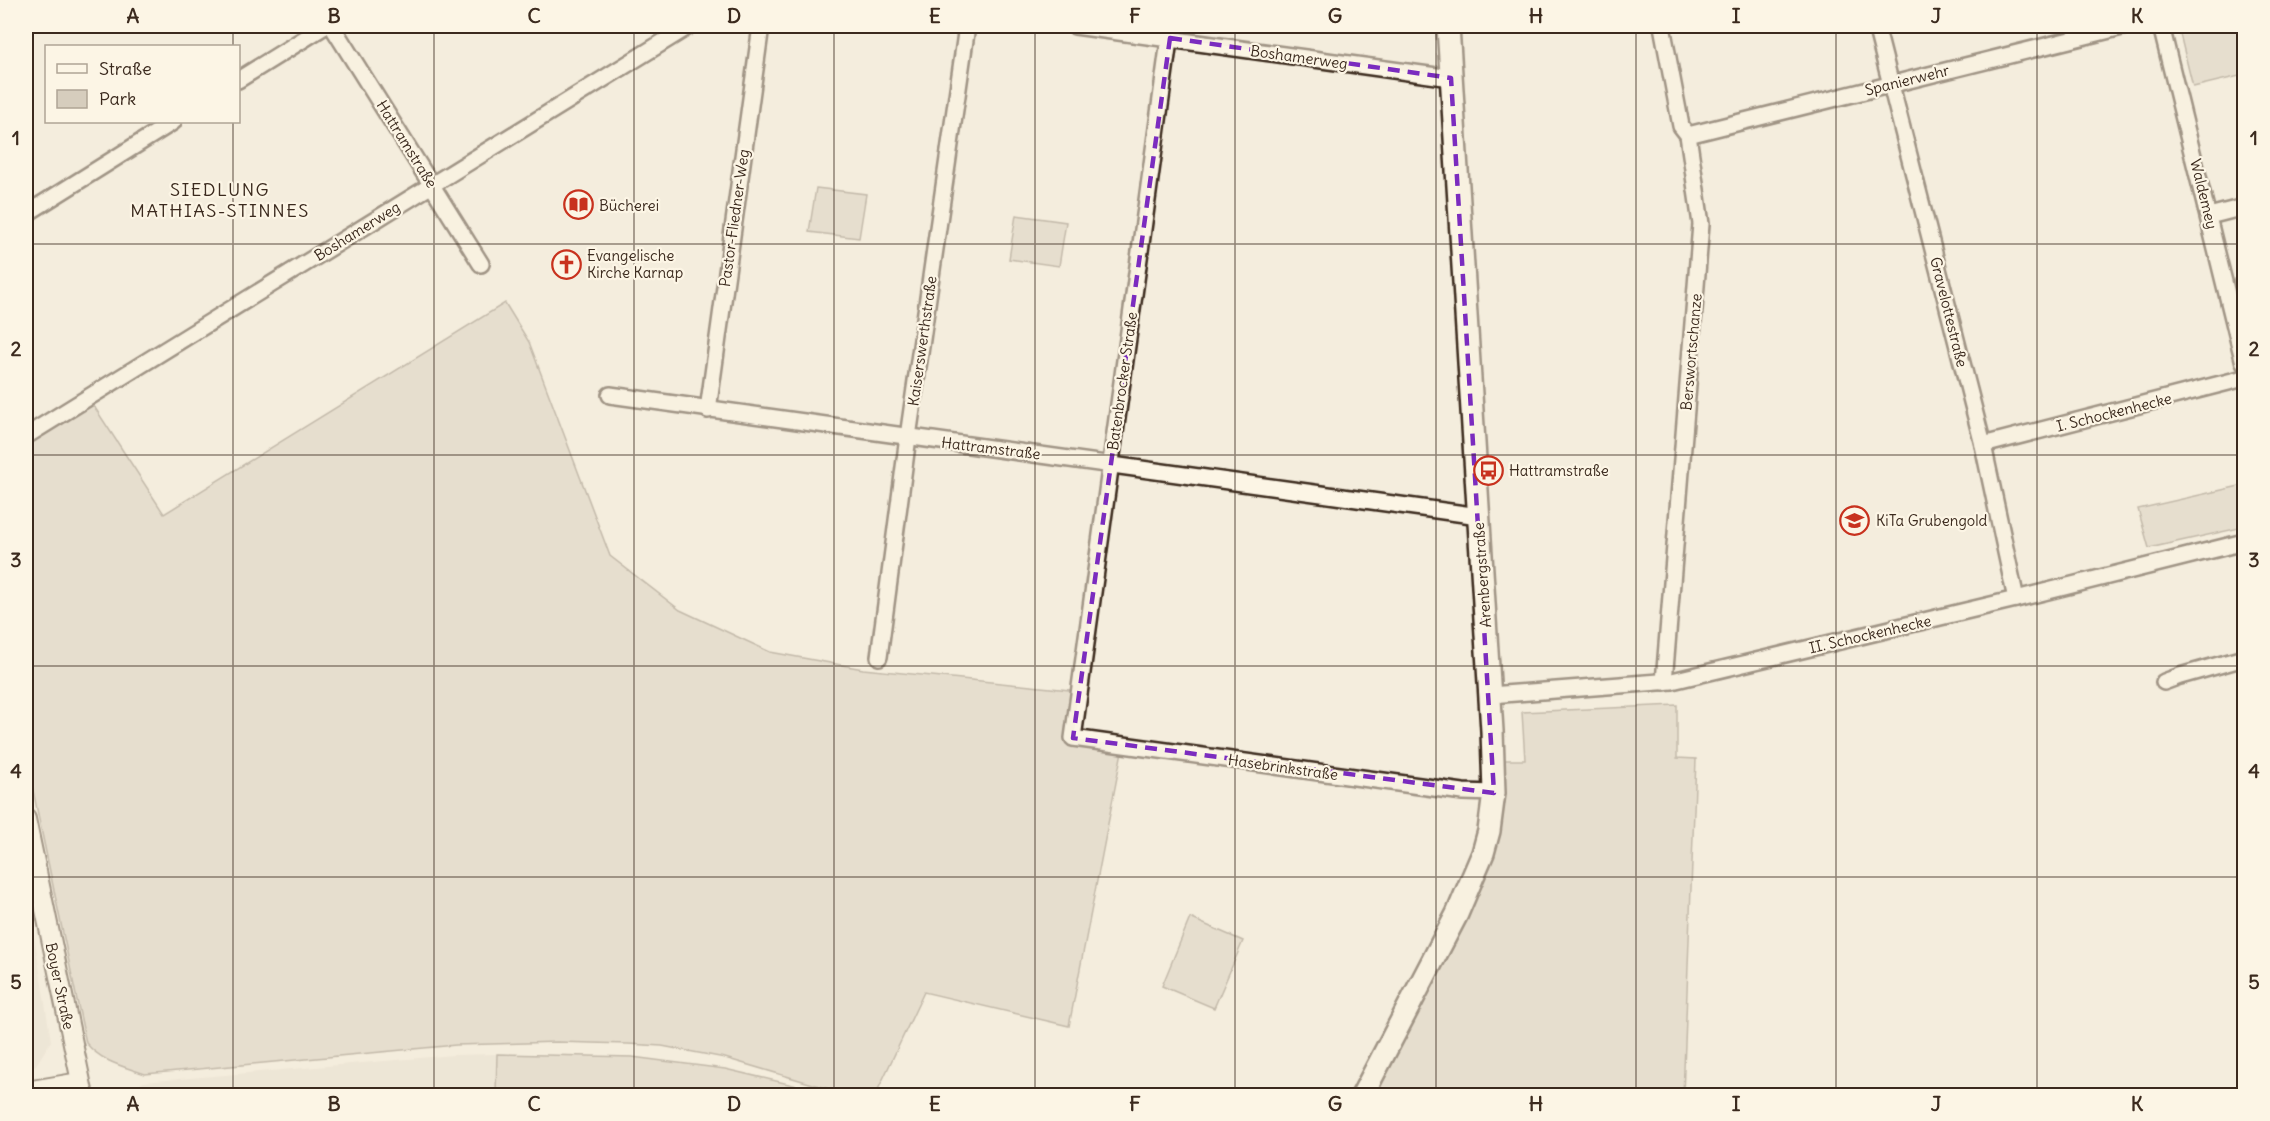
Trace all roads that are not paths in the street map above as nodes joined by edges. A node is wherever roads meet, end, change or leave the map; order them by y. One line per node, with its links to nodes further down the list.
1 (325, 26): 14 (street)
2 (332, 26): 18 (street, Hattramstraße)
3 (689, 26): 18 (street, Boshamerweg)
4 (761, 26): 26 (street, Pastor-Fliedner-Weg)
5 (967, 26): 28 (street, Kaiserswerthstraße)
6 (1075, 26): 12 (street, Boshamerweg)
7 (1448, 26): 13 (main road, Arenbergstraße)
8 (1662, 26): 17 (street, Berswortschanze)
9 (1876, 26): 15 (street, Gravelottestraße)
10 (2126, 26): 15 (street, Spanierwehr)
11 (2161, 26): 21 (street, Waldemey)
12 (1171, 32): 13 (street, Boshamerweg); 30 (street, Batenbrocker Straße)
13 (1451, 78): 31 (main road, Arenbergstraße)
14 (240, 79)
15 (1891, 84): 17 (street, Spanierwehr); 29 (street, Gravelottestraße)
16 (171, 123): 20 (street)
17 (1688, 135): 36 (street, Berswortschanze)
18 (432, 184): 22 (street, Hattramstraße); 27 (street, Boshamerweg)
19 (2244, 207): 21 (street)
20 (26, 214)
21 (2209, 216): 23 (street, Waldemey)
22 (481, 264)
23 (2244, 363)
24 (2244, 378): 29 (street, I. Schockenhecke)
25 (610, 395): 26 (street, Hattramstraße)
26 (708, 410): 28 (street, Hattramstraße)
27 (26, 436)
28 (908, 437): 30 (street, Hattramstraße); 34 (street, Kaiserswerthstraße)
29 (1983, 445): 33 (street, Gravelottestraße)
30 (1110, 464): 31 (street, Hattramstraße); 39 (street, Batenbrocker Straße)
31 (1479, 516): 38 (main road, Arenbergstraße)
32 (2244, 542): 33 (street, II. Schockenhecke)
33 (2016, 599): 36 (street, II. Schockenhecke)
34 (879, 657)
35 (2244, 658): 37 (street)
36 (1664, 682): 38 (street, II. Schockenhecke)
37 (2164, 682)
38 (1490, 695): 40 (main road, Arenbergstraße)
39 (1073, 738): 40 (street, Hasebrinkstraße)
40 (1494, 793): 44 (main road, Arenbergstraße)
41 (26, 819): 42 (street, Boyer Straße)
42 (82, 1089): 43 (street)
43 (26, 1091)
44 (1362, 1095)

